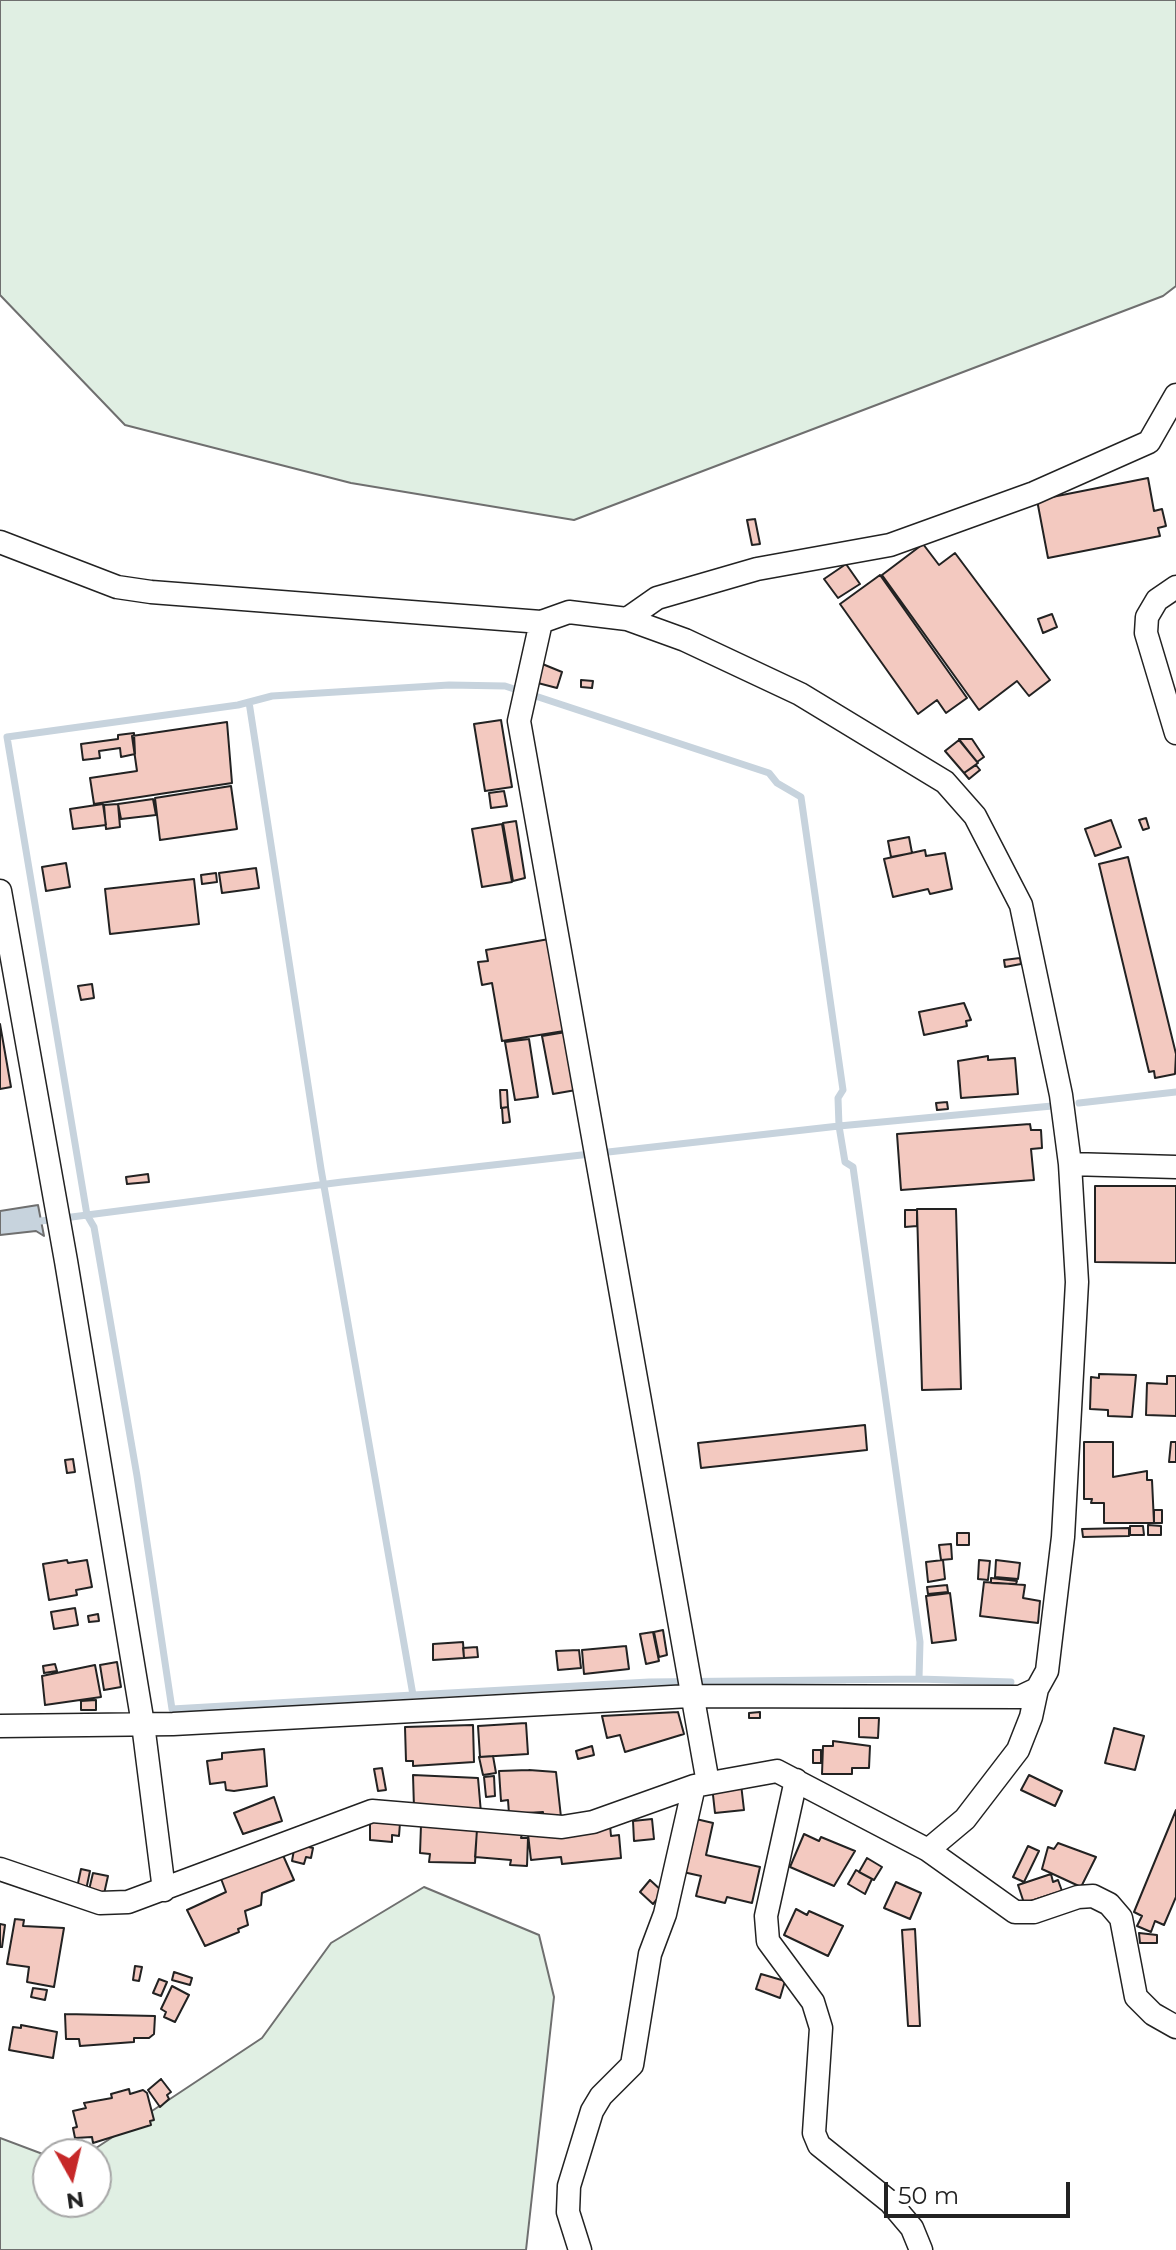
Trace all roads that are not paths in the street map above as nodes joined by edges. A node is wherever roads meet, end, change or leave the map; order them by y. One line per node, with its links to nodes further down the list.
1 (1176, 395): 4 (street)
2 (0, 542): 5 (street)
3 (1176, 587): 6 (street)
4 (627, 619): 5 (street); 8 (street)
5 (541, 622): 10 (street)
6 (1176, 733)
7 (0, 891): 12 (street)
8 (1070, 1164): 9 (street); 11 (street)
9 (1176, 1167)
10 (688, 1685): 11 (street); 12 (street); 15 (street)
11 (1037, 1689): 16 (street)
12 (143, 1724): 13 (street); 18 (street)
13 (0, 1726)
14 (796, 1780): 15 (street); 16 (street); 21 (street)
15 (701, 1784): 18 (street); 20 (street)
16 (928, 1850): 19 (street)
17 (0, 1869): 18 (street)
18 (164, 1890)
19 (1176, 2027)
20 (580, 2250)
21 (921, 2250)

